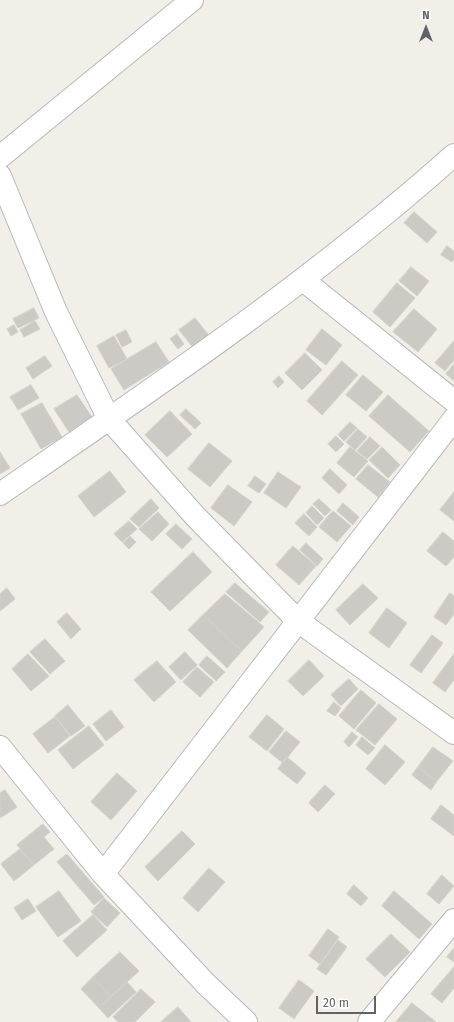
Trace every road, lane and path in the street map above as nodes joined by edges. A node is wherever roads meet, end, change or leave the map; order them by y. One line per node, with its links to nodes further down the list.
1 (192, 0): 3 (street)
2 (454, 154): 5 (street)
3 (0, 157)
4 (0, 176): 7 (street)
5 (303, 280): 6 (street); 7 (street)
6 (454, 401)
7 (109, 419): 9 (street); 10 (street)
8 (454, 419): 10 (street)
9 (0, 494)
10 (298, 621): 11 (street); 13 (street)
11 (454, 733)
12 (0, 747): 13 (street)
13 (103, 874): 15 (street)
14 (454, 920): 16 (street)
15 (246, 1022)
16 (369, 1022)

